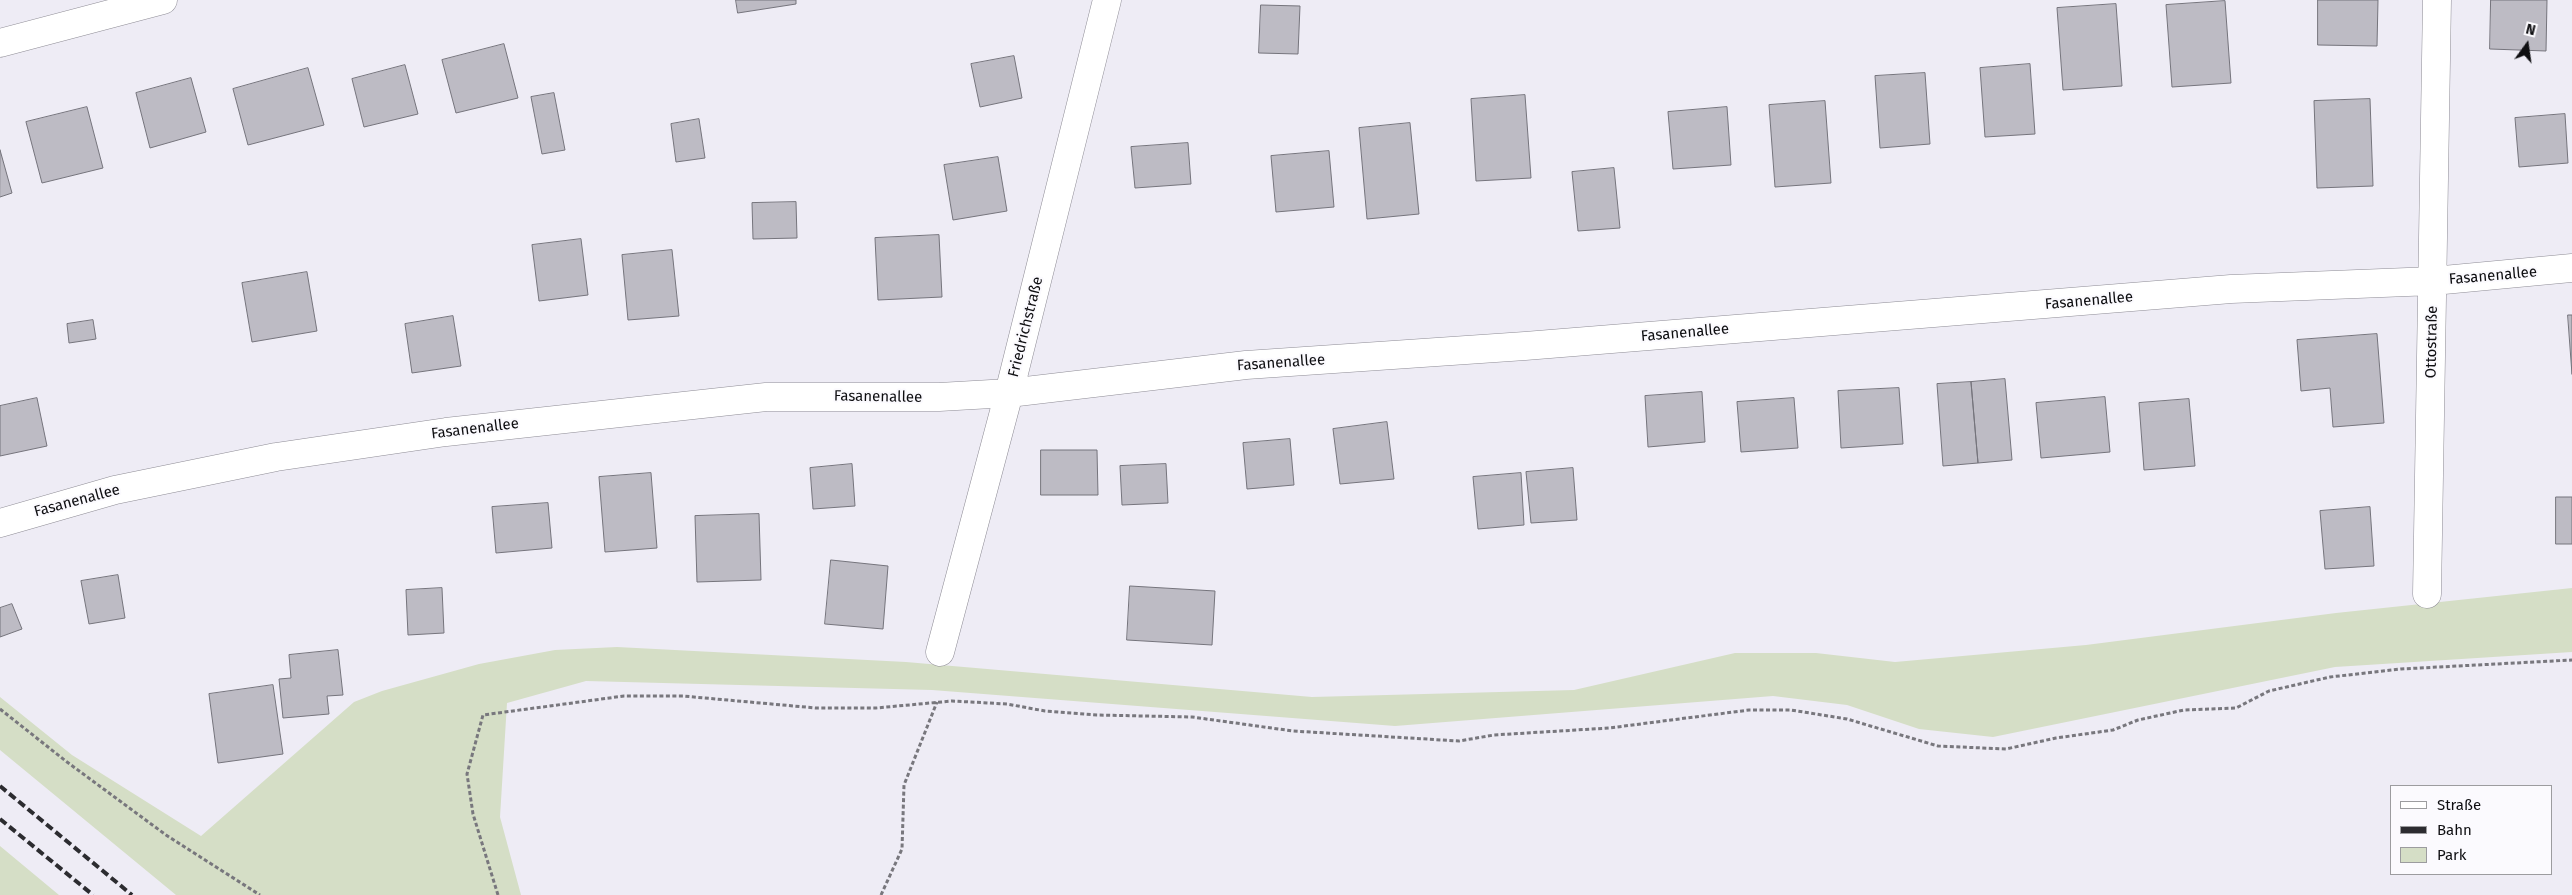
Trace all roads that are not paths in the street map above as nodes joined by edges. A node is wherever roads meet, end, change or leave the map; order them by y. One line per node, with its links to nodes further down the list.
1 (163, 0): 4 (street)
2 (1107, 0): 7 (street, Friedrichstraße)
3 (2437, 0): 6 (street, Ottostraße)
4 (0, 43)
5 (2572, 268): 6 (street, Fasanenallee)
6 (2433, 282): 7 (street, Fasanenallee); 9 (street, Ottostraße)
7 (1009, 393): 8 (street, Fasanenallee); 10 (street, Friedrichstraße)
8 (0, 523)
9 (2427, 594)
10 (940, 652)

